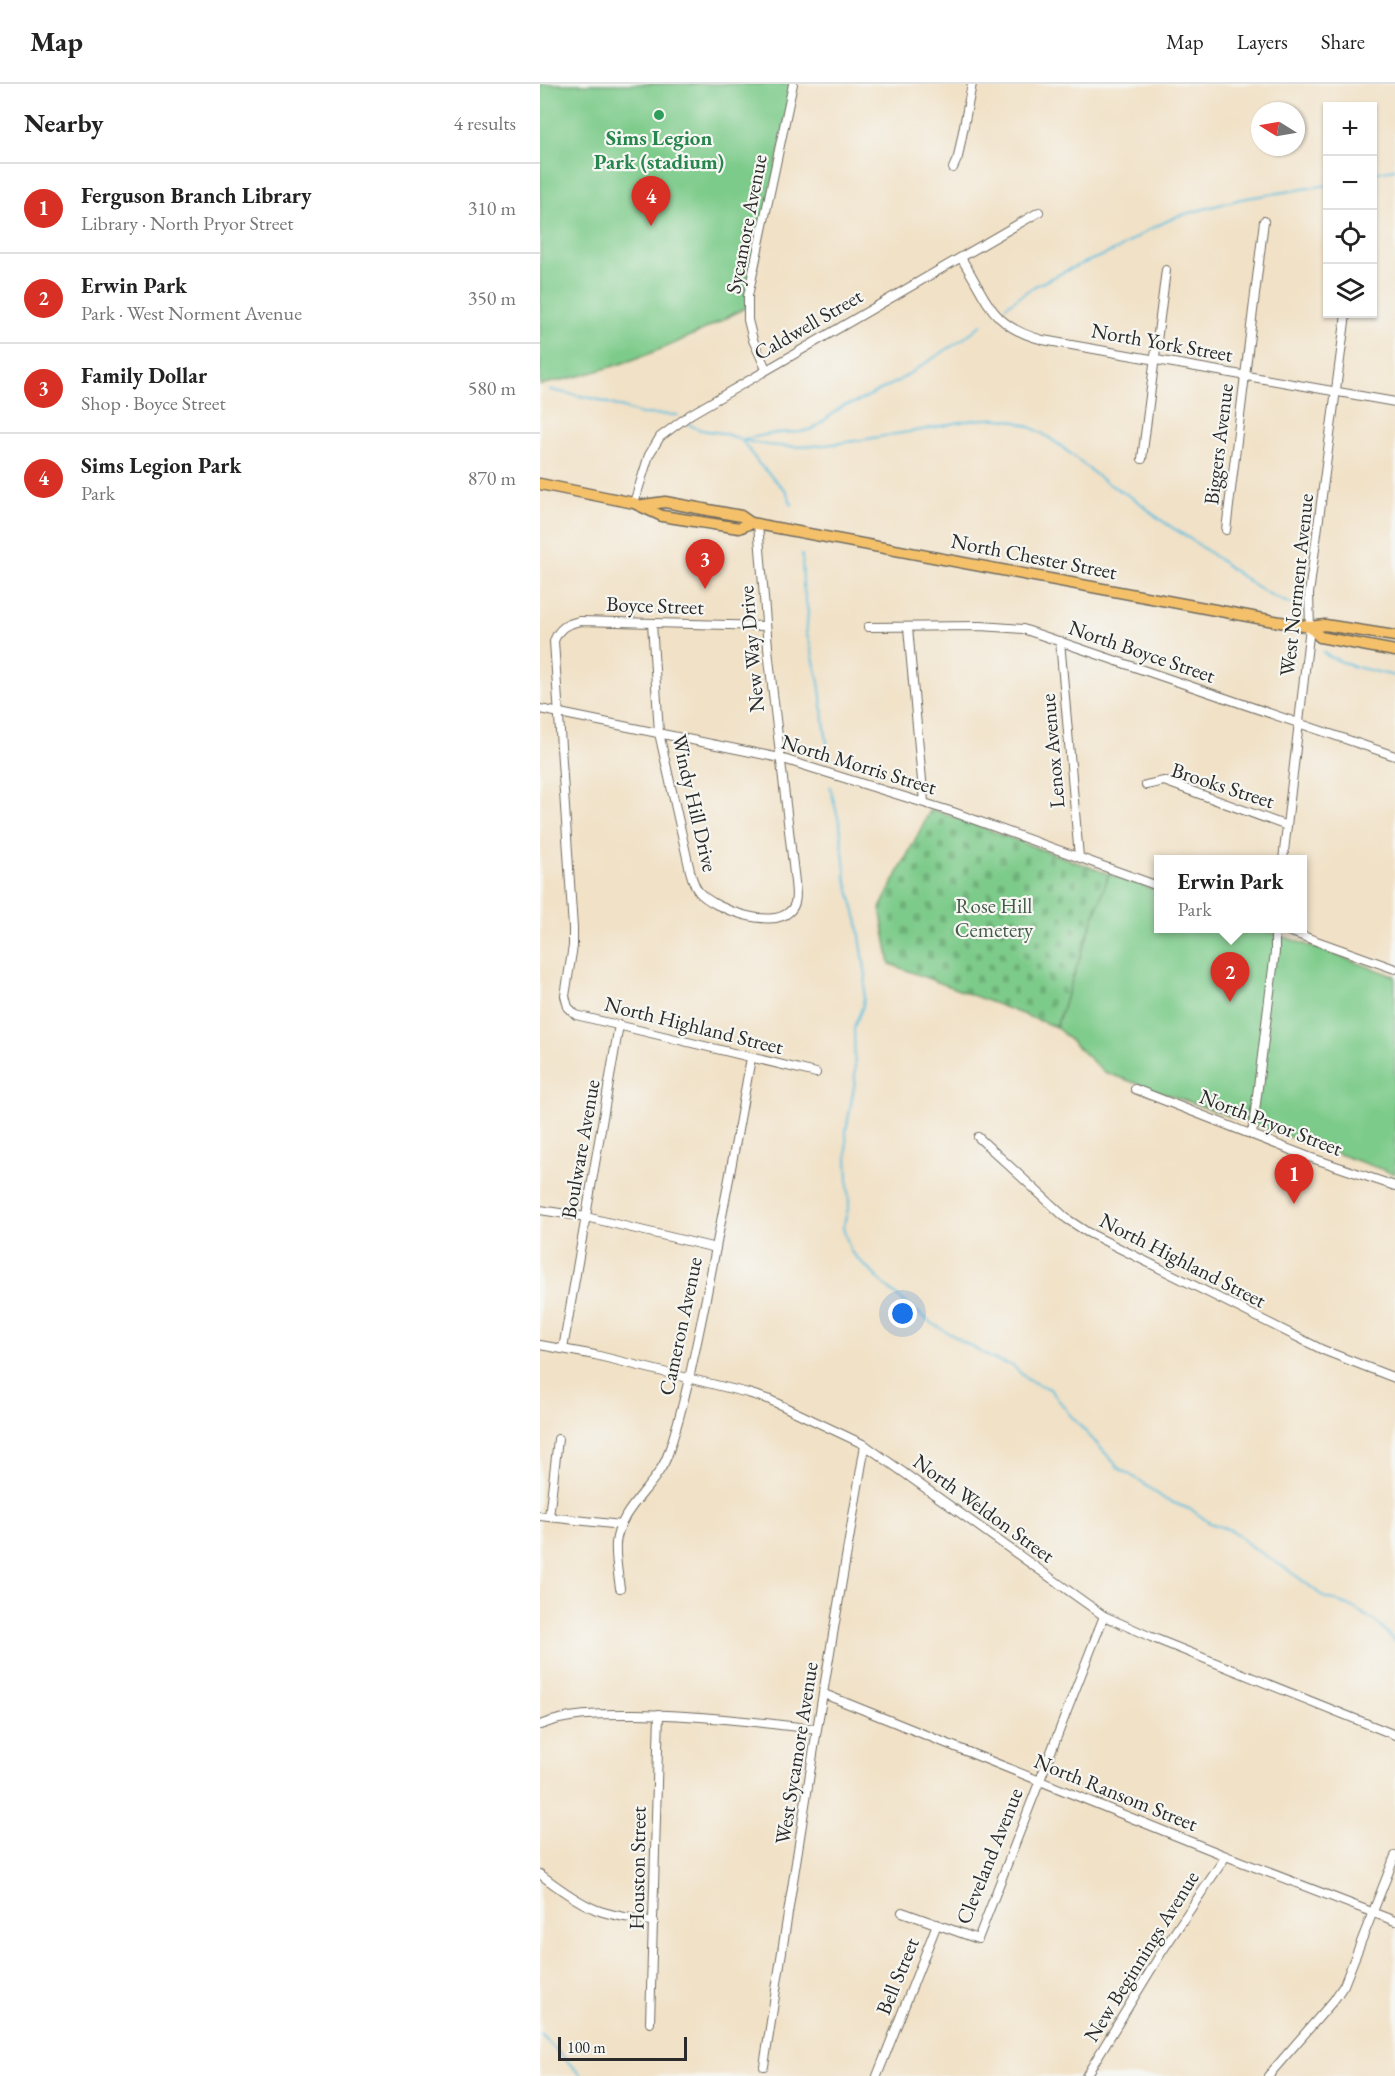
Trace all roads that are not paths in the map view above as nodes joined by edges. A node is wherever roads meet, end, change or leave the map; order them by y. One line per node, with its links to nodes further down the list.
1 (793, 84): 10 (street, Sycamore Avenue)
2 (972, 84): 3 (street)
3 (953, 168)
4 (1039, 212): 6 (street, Caldwell Street)
5 (1264, 221): 11 (street, Biggers Avenue)
6 (961, 258): 9 (street, North York Street); 10 (street, Caldwell Street)
7 (1166, 270): 9 (street)
8 (1346, 318): 12 (street, West Norment Avenue)
9 (1155, 360): 11 (street, North York Street); 14 (street)
10 (766, 369): 16 (street, Caldwell Street)
11 (1245, 375): 12 (street, North York Street); 18 (street, Biggers Avenue)
12 (1337, 391): 13 (street, North York Street); 22 (street, West Norment Avenue)
13 (1395, 402)
14 (1142, 459)
15 (540, 484): 16 (main road, North Chester Street)
16 (639, 504): 17 (main road, North Chester Street)
17 (755, 524): 20 (street, New Way Drive); 22 (main road, North Chester Street)
18 (1226, 530)
19 (652, 623): 20 (street, Boyce Street); 28 (street, Boyce Street); 30 (street, Windy Hill Drive)
20 (766, 626): 32 (street, New Way Drive)
21 (868, 627): 23 (street, North Boyce Street)
22 (1310, 627): 24 (main road, North Chester Street); 26 (main road, North Chester Street); 29 (street, West Norment Avenue)
23 (908, 628): 25 (street, North Boyce Street); 34 (street)
24 (1395, 636)
25 (1060, 641): 29 (street, North Boyce Street); 37 (street, Lenox Avenue)
26 (1395, 651)
27 (540, 709): 28 (street, North Morris Street)
28 (558, 713): 30 (street, North Morris Street); 43 (street, North Highland Street)
29 (1299, 724): 31 (street, North Boyce Street); 35 (street, West Norment Avenue)
30 (659, 733): 32 (street, North Morris Street); 39 (street, Windy Hill Drive)
31 (1395, 756)
32 (780, 759): 34 (street, North Morris Street); 39 (street, New Way Drive)
33 (1146, 785): 35 (street, Brooks Street)
34 (924, 802): 37 (street, North Morris Street)
35 (1287, 826): 36 (street, West Norment Avenue)
36 (1284, 855)
37 (1079, 857): 38 (street, North Morris Street)
38 (1154, 885)
39 (790, 912)
40 (1275, 933): 47 (street)
41 (1294, 933): 42 (street)
42 (1395, 969)
43 (619, 1025): 44 (street, North Highland Street); 51 (street, Boulware Avenue)
44 (752, 1058): 45 (street, North Highland Street); 52 (street, Cameron Avenue)
45 (816, 1073)
46 (1135, 1089): 47 (street, North Pryor Street)
47 (1252, 1135): 49 (street, North Pryor Street)
48 (978, 1137): 56 (street, North Highland Street)
49 (1395, 1186)
50 (540, 1210): 51 (street)
51 (586, 1217): 52 (street); 54 (street, Boulware Avenue)
52 (716, 1248): 55 (street, Cameron Avenue)
53 (540, 1345): 54 (street, North Weldon Street)
54 (563, 1349): 55 (street, North Weldon Street)
55 (689, 1378): 58 (street, North Weldon Street); 60 (street, Cameron Avenue)
56 (1395, 1378)
57 (558, 1440): 59 (street)
58 (866, 1445): 62 (street, North Weldon Street); 63 (street, West Sycamore Avenue)
59 (545, 1516): 60 (street)
60 (621, 1525): 61 (street, Cameron Avenue)
61 (620, 1588)
62 (1104, 1616): 67 (street, North Weldon Street); 68 (street, Cleveland Avenue)
63 (824, 1694): 66 (street, West Sycamore Avenue); 68 (street, North Ransom Street)
64 (659, 1714): 65 (street); 66 (street); 74 (street, Houston Street)
65 (540, 1725)
66 (817, 1729): 78 (street, West Sycamore Avenue)
67 (1395, 1735)
68 (1039, 1780): 69 (street, North Ransom Street); 76 (street, Cleveland Avenue)
69 (1226, 1856): 73 (street, North Ransom Street); 80 (street, New Beginnings Avenue)
70 (1395, 1856): 73 (street)
71 (540, 1874): 74 (street)
72 (902, 1912): 76 (street, Bell Street)
73 (1373, 1913): 75 (street, North Ransom Street); 81 (street)
74 (654, 1922): 77 (street, Houston Street)
75 (1395, 1922)
76 (937, 1924): 79 (street, Bell Street)
77 (650, 2023)
78 (764, 2066)
79 (877, 2076)
80 (1086, 2076)
81 (1268, 2076)

